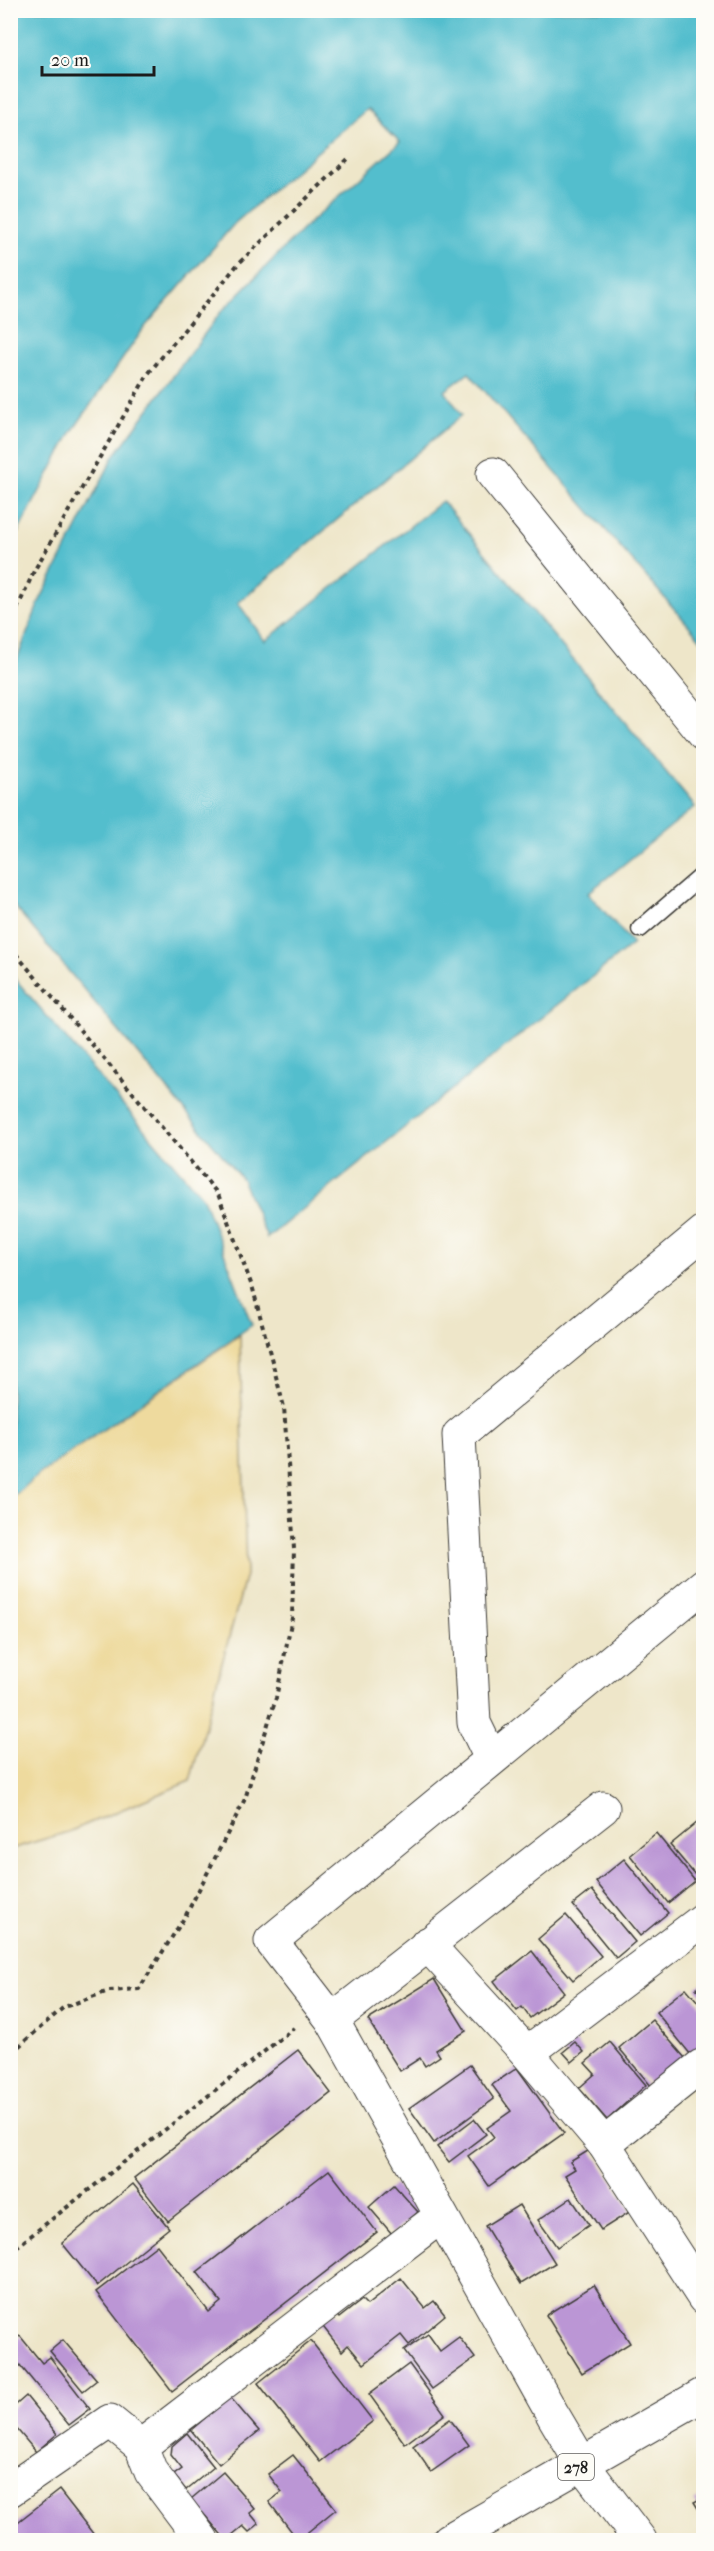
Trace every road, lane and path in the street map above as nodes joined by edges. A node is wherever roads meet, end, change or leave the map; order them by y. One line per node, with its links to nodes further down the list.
1 (349, 158): 3 (path)
2 (493, 474): 4 (main road)
3 (10, 626)
4 (704, 734)
5 (704, 874): 6 (lane)
6 (640, 929)
7 (10, 946): 16 (path)
8 (704, 1232): 10 (main road)
9 (704, 1585): 10 (main road)
10 (491, 1758): 14 (main road)
11 (603, 1808): 13 (main road)
12 (704, 1919): 15 (main road)
13 (427, 1944): 14 (main road); 15 (main road)
14 (327, 2013): 19 (main road); 20 (path)
15 (527, 2053): 18 (main road)
16 (10, 2054)
17 (701, 2066): 18 (main road)
18 (604, 2144): 21 (main road)
19 (441, 2216): 23 (main road); 24 (main road)
20 (10, 2244)
21 (704, 2298)
22 (704, 2394): 24 (main road, 278)
23 (141, 2446): 25 (main road); 26 (main road)
24 (582, 2464): 27 (main road, 278); 28 (main road)
25 (10, 2490)
26 (202, 2541)
27 (449, 2541)
28 (640, 2541)

